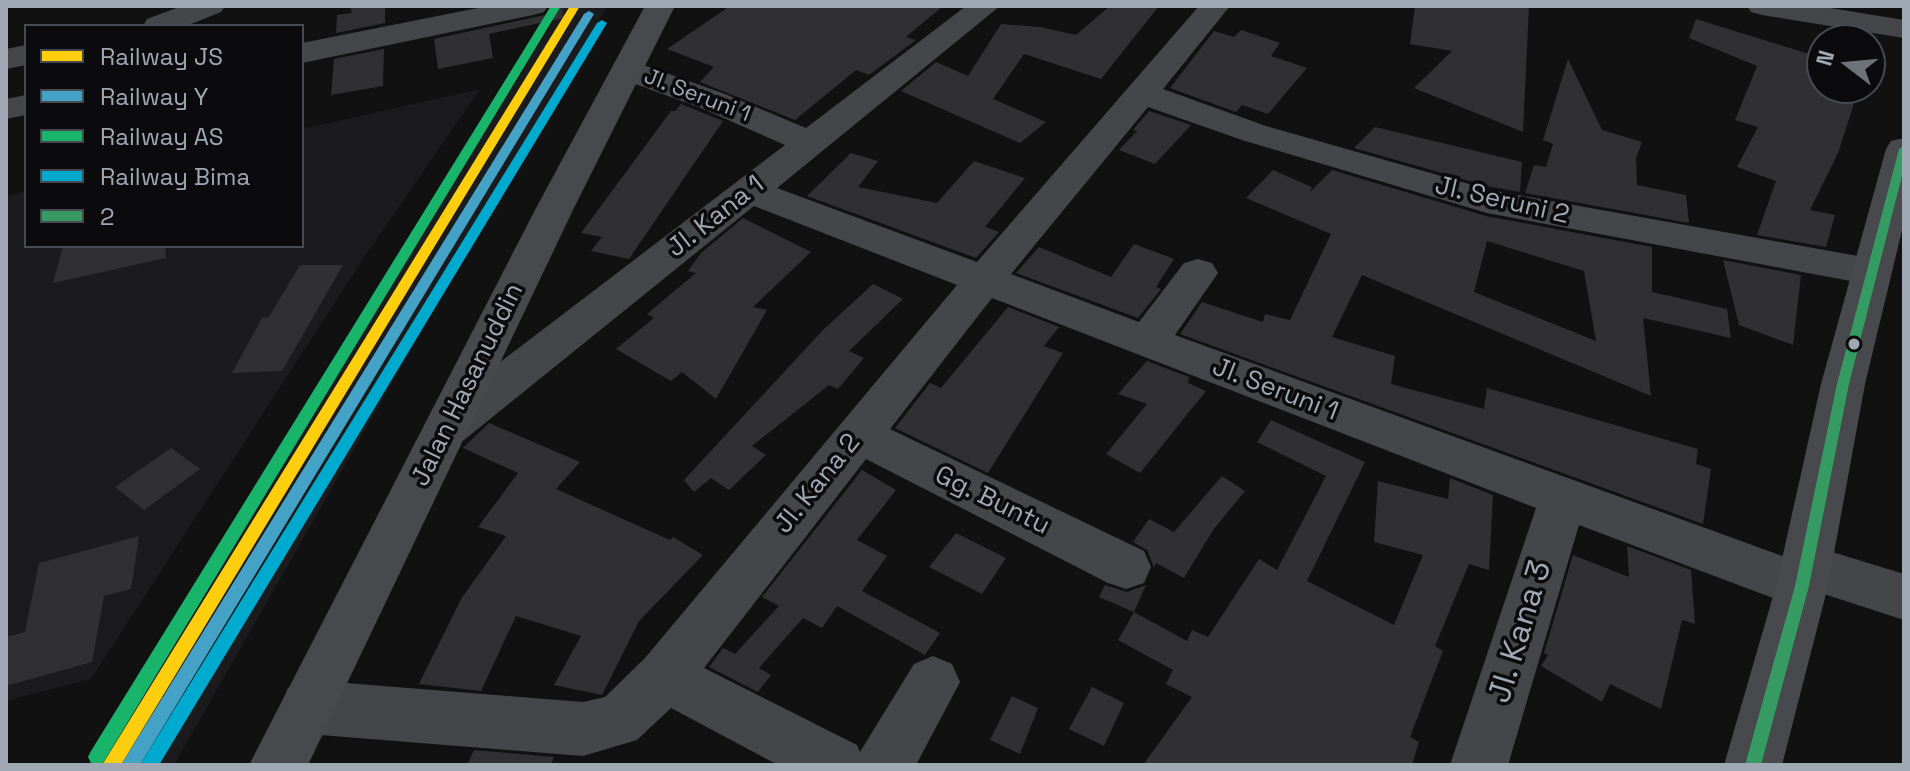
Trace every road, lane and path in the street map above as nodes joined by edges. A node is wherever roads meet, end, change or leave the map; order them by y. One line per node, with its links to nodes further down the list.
1 (210, 6): 7 (street)
2 (660, 6): 10 (main road, Jalan Hasanuddin)
3 (985, 6): 12 (street, Jl. Kana 1)
4 (1215, 6): 11 (street, Jl. Kana 2)
5 (1762, 6): 8 (street)
6 (526, 7): 9 (street)
7 (163, 24)
8 (1904, 29)
9 (304, 52)
10 (627, 70): 12 (street, Jl. Seruni 1); 19 (main road, Jalan Hasanuddin)
11 (1141, 93): 15 (street, Jl. Seruni 2); 17 (street, Jl. Kana 2)
12 (810, 143): 14 (street, Jl. Kana 1)
13 (1904, 149): 15 (main road)
14 (749, 191): 17 (street, Jl. Seruni 1); 19 (street, Jl. Kana 1)
15 (1872, 271): 23 (main road)
16 (1198, 273): 18 (street)
17 (983, 281): 18 (street, Jl. Seruni 1); 20 (street, Jl. Kana 2)
18 (1147, 342): 21 (street, Jl. Seruni 1)
19 (448, 427): 27 (main road, Jalan Hasanuddin)
20 (857, 434): 22 (street, Gg. Buntu); 25 (street, Jl. Kana 2)
21 (1563, 498): 23 (street, Jl. Seruni 1); 31 (street, Jl. Kana 3)
22 (1126, 567)
23 (1804, 576): 24 (street, Jl. Seruni 1); 32 (main road)
24 (1904, 597)
25 (664, 676): 27 (street, Jl. Kana 2); 29 (street)
26 (933, 682): 30 (street)
27 (308, 707): 28 (main road, Jalan Hasanuddin)
28 (278, 765)
29 (837, 765)
30 (884, 765)
31 (1479, 765)
32 (1753, 765)

